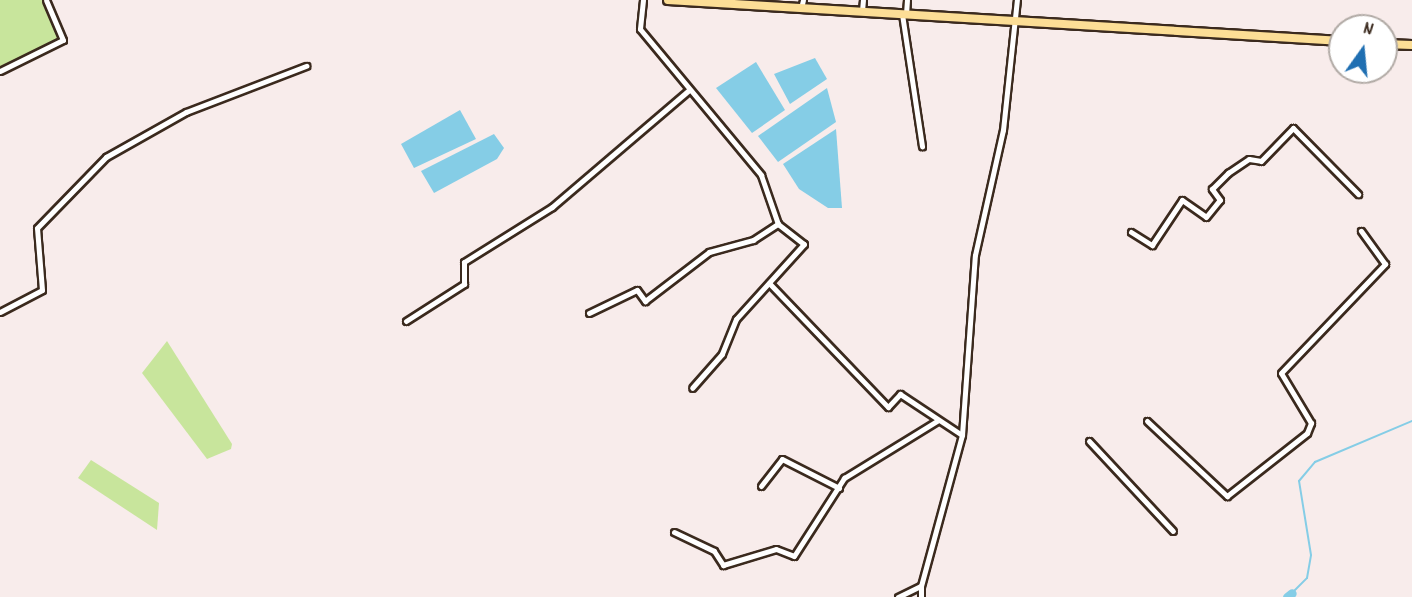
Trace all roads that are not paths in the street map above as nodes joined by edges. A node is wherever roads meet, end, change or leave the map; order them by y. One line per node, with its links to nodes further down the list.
1 (46, 0): 13 (street)
2 (643, 0): 14 (street)
3 (668, 0): 7 (highway)
4 (863, 0): 8 (street)
5 (906, 0): 9 (street)
6 (1017, 0): 10 (street)
7 (802, 4): 8 (highway)
8 (862, 11): 9 (highway)
9 (904, 14): 10 (highway); 15 (street)
10 (1012, 21): 11 (highway); 27 (street)
11 (1328, 40)
12 (306, 66): 21 (street)
13 (0, 71)
14 (689, 90): 17 (street); 23 (street)
15 (922, 147)
16 (1358, 194): 19 (street)
17 (778, 224): 20 (street); 22 (street)
18 (1361, 231): 26 (street)
19 (1131, 232)
20 (769, 283): 24 (street); 25 (street)
21 (0, 312)
22 (589, 313)
23 (406, 321)
24 (692, 388)
25 (937, 421): 27 (street); 30 (street)
26 (1147, 421)
27 (962, 435): 33 (street)
28 (1089, 441): 31 (street)
29 (761, 486): 30 (street)
30 (839, 488): 32 (street)
31 (1173, 531)
32 (674, 532)
33 (921, 586): 34 (street); 35 (street)
34 (898, 597)
35 (921, 597)

